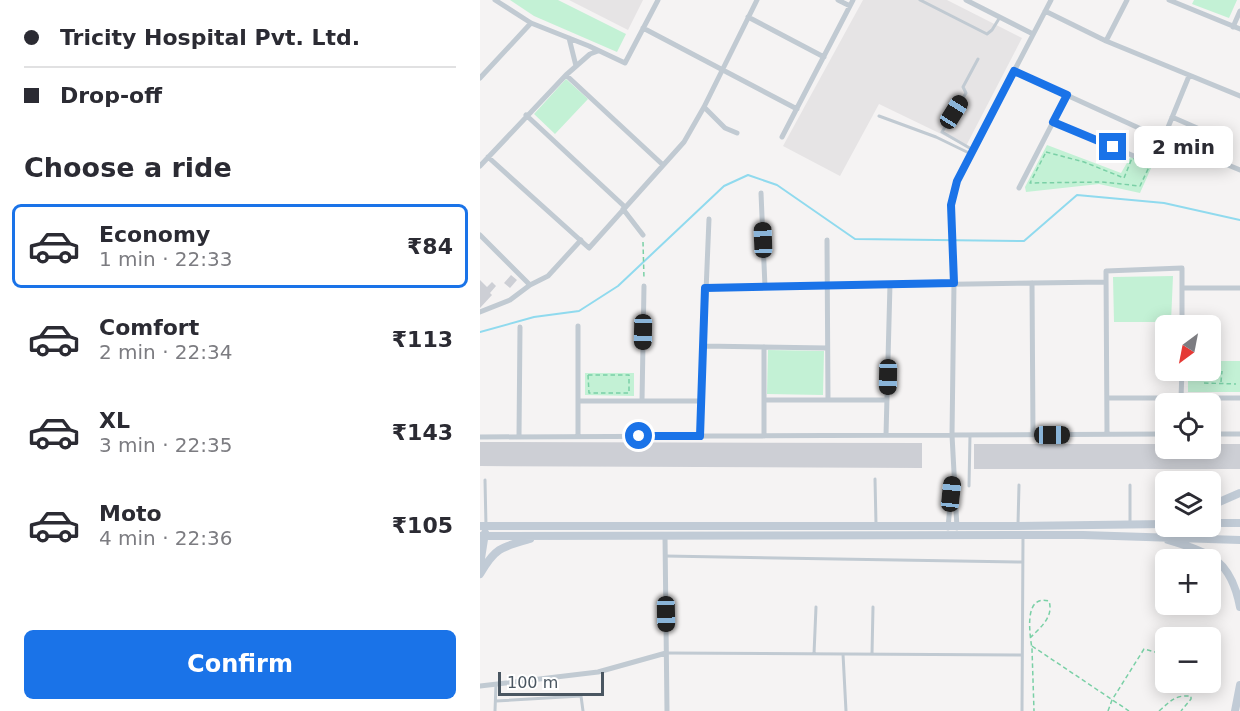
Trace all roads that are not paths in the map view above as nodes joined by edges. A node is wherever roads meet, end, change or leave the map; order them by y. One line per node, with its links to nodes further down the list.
1 (495, 0): 15 (street)
2 (658, 0): 17 (street)
3 (757, 0): 13 (street)
4 (838, 0): 10 (street)
5 (920, 0): 14 (lane)
6 (966, 0): 14 (street)
7 (1051, 0): 11 (street)
8 (1127, 0): 21 (street)
9 (1169, 0): 16 (street)
10 (851, 3): 23 (street)
11 (1045, 11): 19 (street); 21 (street)
12 (1240, 11): 16 (street)
13 (748, 17): 23 (street); 26 (street)
14 (1000, 17): 19 (street)
15 (531, 23): 20 (street); 30 (street)
16 (1233, 27): 18 (street)
17 (644, 28): 22 (street); 26 (street)
18 (1240, 29)
19 (1033, 34): 27 (street)
20 (569, 38): 22 (street); 25 (street)
21 (1106, 41): 29 (street)
22 (598, 51): 25 (street)
23 (824, 57): 34 (street)
24 (978, 59): 42 (lane)
25 (576, 66): 28 (street)
26 (722, 69): 33 (street); 34 (street)
27 (1014, 71): 31 (street); 42 (street)
28 (566, 75): 35 (street); 44 (street)
29 (1189, 76): 32 (street); 37 (street)
30 (480, 78)
31 (1067, 95): 38 (street); 41 (street)
32 (1240, 96)
33 (704, 107): 39 (street); 44 (street)
34 (797, 109): 40 (street)
35 (526, 115): 43 (street); 49 (street)
36 (879, 116): 42 (lane)
37 (1172, 117): 41 (street); 46 (street)
38 (1053, 122): 41 (street); 47 (street)
39 (737, 133)
40 (782, 137)
41 (1162, 139)
42 (972, 152): 56 (street)
43 (488, 157): 45 (street); 53 (street)
44 (663, 165): 49 (street)
45 (480, 166)
46 (1240, 170)
47 (1019, 188)
48 (761, 193): 62 (street)
49 (624, 208): 52 (street); 53 (street)
50 (709, 219): 63 (street)
51 (480, 235): 59 (street)
52 (643, 235)
53 (581, 240): 59 (street)
54 (827, 240): 60 (street)
55 (1106, 282): 57 (street); 64 (street); 73 (street)
56 (954, 283): 57 (street); 58 (street); 87 (street)
57 (1032, 283): 89 (street)
58 (890, 284): 60 (street); 79 (street)
59 (530, 285): 66 (street)
60 (828, 285): 62 (street); 72 (street)
61 (644, 286): 81 (street)
62 (765, 286): 63 (street)
63 (705, 288): 70 (street)
64 (1182, 288): 65 (street); 67 (street)
65 (1240, 288)
66 (480, 312)
67 (1182, 315)
68 (578, 326): 80 (street)
69 (520, 327): 92 (street)
70 (703, 346): 71 (street); 82 (street)
71 (764, 347): 72 (street); 77 (street)
72 (827, 348): 78 (street)
73 (1107, 398): 74 (street); 90 (street)
74 (1155, 398)
75 (1221, 398): 76 (street)
76 (1240, 398)
77 (764, 400): 78 (street); 95 (street)
78 (828, 400): 79 (street)
79 (887, 400): 86 (street)
80 (579, 401): 81 (street); 93 (street)
81 (642, 401): 82 (street)
82 (702, 401): 94 (street)
83 (1155, 434): 90 (street)
84 (1221, 434): 85 (street)
85 (1240, 434)
86 (886, 435): 87 (street); 95 (street)
87 (952, 435): 88 (street); 109 (street)
88 (970, 435): 89 (street); 100 (lane)
89 (1033, 435): 90 (street)
90 (1107, 435)
91 (480, 436): 92 (street)
92 (519, 436): 93 (street)
93 (578, 436): 94 (street)
94 (700, 436): 95 (street)
95 (764, 436)
96 (875, 479): 108 (lane)
97 (485, 480): 107 (lane)
98 (1019, 485): 110 (lane)
99 (1130, 485): 106 (lane)
100 (969, 486)
101 (1240, 493): 102 (main road)
102 (1221, 501)
103 (1221, 523): 104 (main road)
104 (1240, 523)
105 (1155, 524): 106 (main road)
106 (1130, 525): 110 (main road)
107 (483, 526): 108 (main road); 111 (main road)
108 (876, 526): 109 (main road)
109 (952, 526): 110 (main road); 114 (street)
110 (1018, 526)
111 (482, 536): 112 (main road); 121 (main road)
112 (543, 536): 113 (main road); 122 (main road)
113 (665, 536): 114 (main road); 119 (street)
114 (952, 536): 115 (main road)
115 (1023, 536): 116 (main road); 120 (lane)
116 (1155, 537)
117 (1158, 537): 118 (main road); 125 (main road)
118 (1240, 540)
119 (665, 556): 120 (lane); 126 (street)
120 (1023, 562): 130 (lane)
121 (480, 565)
122 (480, 574)
123 (816, 607): 127 (lane)
124 (873, 607): 129 (lane)
125 (1240, 607)
126 (666, 653): 127 (lane); 131 (street); 138 (street)
127 (814, 654): 128 (lane)
128 (843, 654): 129 (lane); 139 (lane)
129 (872, 654): 130 (lane)
130 (1022, 655): 140 (lane)
131 (496, 684): 133 (street); 134 (lane)
132 (1240, 685): 135 (main road)
133 (480, 686)
134 (496, 701): 136 (lane); 137 (lane)
135 (1238, 703): 141 (main road)
136 (495, 711)
137 (583, 711)
138 (667, 711)
139 (846, 711)
140 (1022, 711)
141 (1235, 711)

